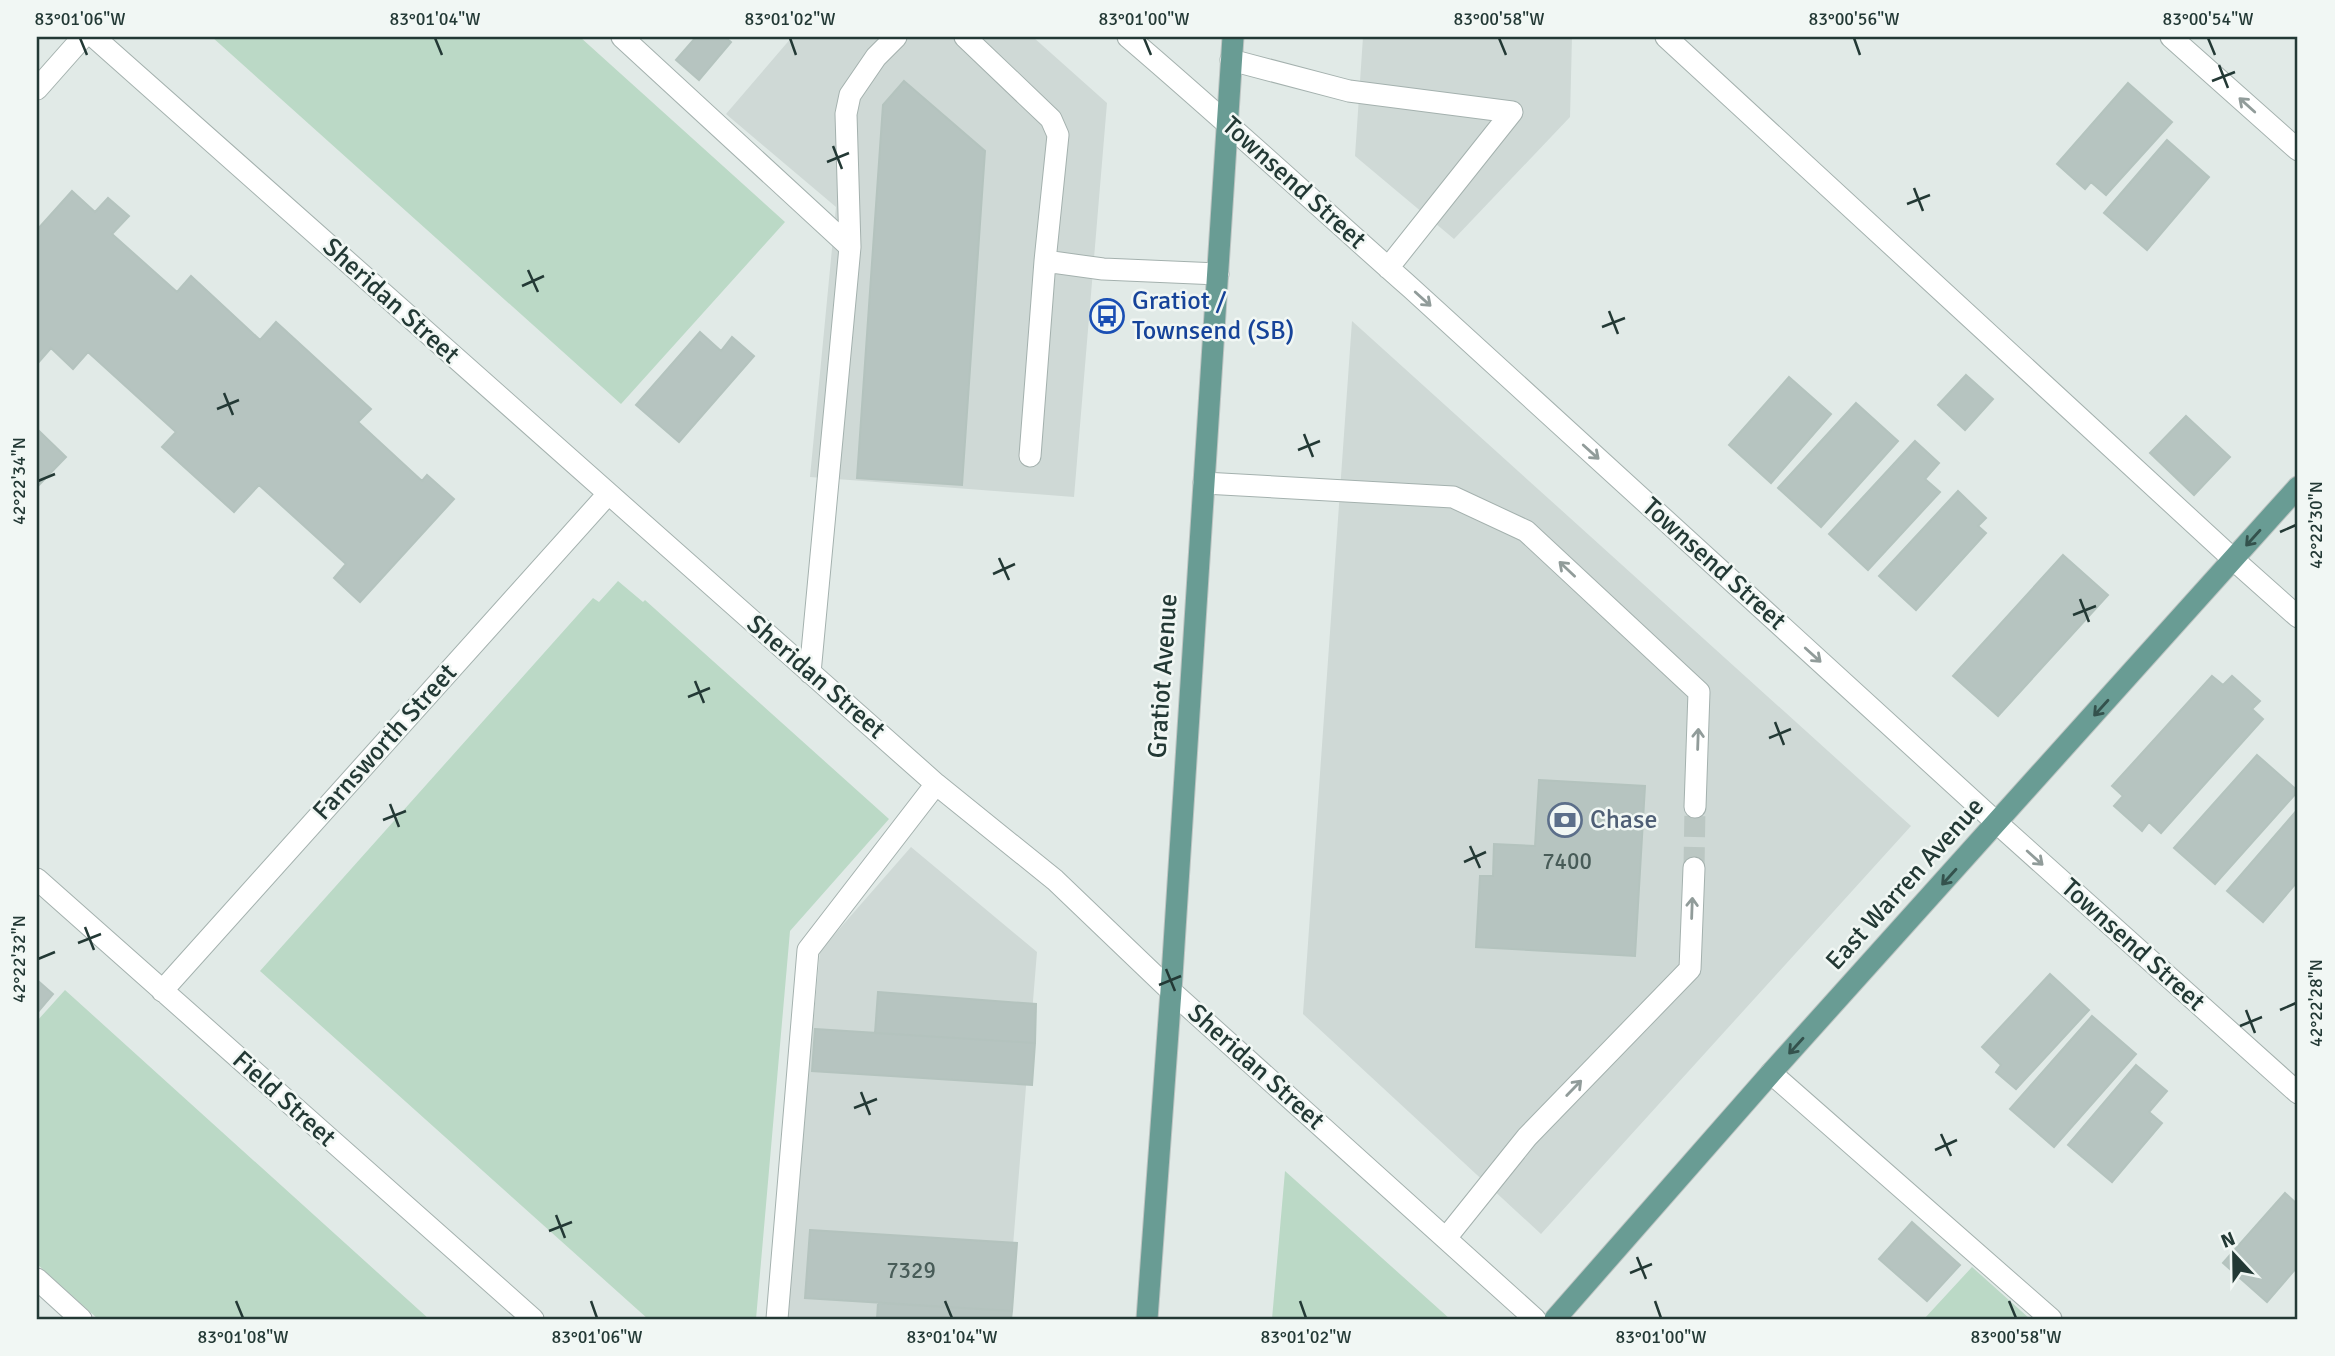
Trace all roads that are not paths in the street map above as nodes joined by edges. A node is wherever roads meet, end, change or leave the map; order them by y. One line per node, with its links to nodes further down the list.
1 (83, 37): 11 (street)
2 (94, 37): 21 (street, Sheridan Street)
3 (622, 37): 14 (street)
4 (896, 37): 14 (street)
5 (965, 37): 15 (street)
6 (1128, 37): 12 (street, Townsend Street)
7 (1233, 37): 10 (main road, Gratiot Avenue)
8 (1666, 37): 22 (street)
9 (2171, 37): 13 (street, one-way to 9)
10 (1231, 60): 12 (main road, Gratiot Avenue); 16 (street)
11 (37, 89)
12 (1227, 121): 16 (street, Townsend Street); 17 (main road, Gratiot Avenue)
13 (2298, 150)
14 (850, 247): 24 (street)
15 (1045, 261): 17 (street); 18 (street)
16 (1388, 268): 27 (street, Townsend Street, one-way to 27)
17 (1217, 274): 19 (main road, Gratiot Avenue)
18 (1030, 456)
19 (1204, 484): 26 (street, one-way to 19); 31 (main road, Gratiot Avenue)
20 (2298, 487): 22 (main road, East Warren Avenue, one-way to 22)
21 (608, 494): 24 (street, Sheridan Street); 30 (street, Farnsworth Street)
22 (2234, 560): 23 (street); 27 (main road, East Warren Avenue, one-way to 27)
23 (2298, 617)
24 (810, 673): 25 (street, Sheridan Street)
25 (936, 783): 31 (street, Sheridan Street); 38 (street)
26 (1695, 807)
27 (1997, 823): 32 (main road, East Warren Avenue, one-way to 32); 33 (street, Townsend Street, one-way to 33)
28 (1694, 868): 34 (street, one-way to 28)
29 (37, 879): 30 (street, Field Street)
30 (162, 990): 37 (street, Field Street)
31 (1171, 991): 34 (street, Sheridan Street); 39 (main road, Gratiot Avenue)
32 (1772, 1073): 41 (main road, East Warren Avenue); 42 (street)
33 (2298, 1093)
34 (1446, 1238): 40 (street, Sheridan Street)
35 (37, 1279): 36 (street)
36 (81, 1319)
37 (533, 1319)
38 (777, 1319)
39 (1147, 1319)
40 (1535, 1319)
41 (1555, 1319)
42 (2051, 1319)

